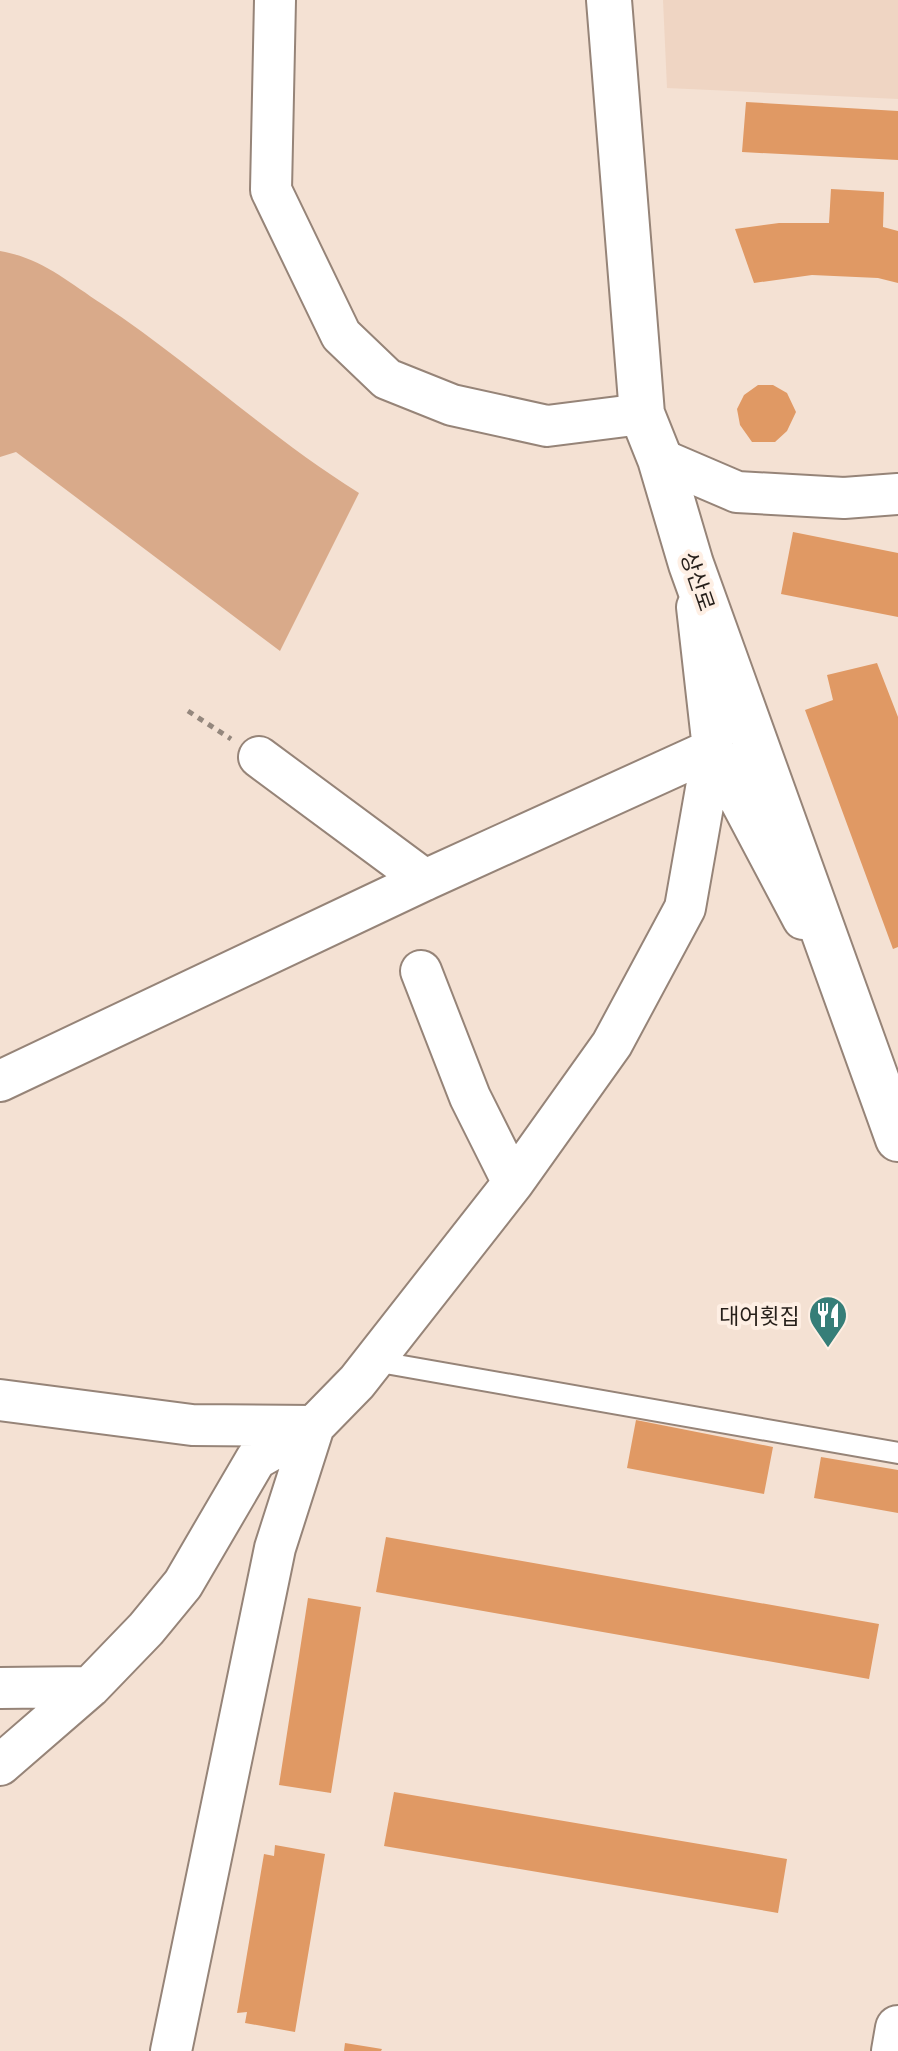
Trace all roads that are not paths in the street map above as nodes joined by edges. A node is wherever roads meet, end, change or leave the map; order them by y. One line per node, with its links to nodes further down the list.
1 (275, 0): 3 (street)
2 (609, 0): 3 (street, 상산로)
3 (642, 414): 4 (street, 상산로)
4 (660, 459): 5 (street); 6 (street, 상산로)
5 (898, 494)
6 (691, 564): 7 (street); 11 (street, 상산로)
7 (713, 749): 9 (street); 11 (street); 14 (street)
8 (259, 757): 9 (street)
9 (425, 880): 12 (street)
10 (421, 971): 14 (street)
11 (861, 1027): 13 (street, 상산로)
12 (0, 1081)
13 (898, 1139)
14 (513, 1183): 15 (street)
15 (374, 1361): 17 (street); 18 (lane)
16 (0, 1400): 17 (street)
17 (314, 1426): 19 (street); 23 (street)
18 (898, 1453)
19 (90, 1687): 20 (street); 21 (street)
20 (0, 1688)
21 (0, 1765)
22 (898, 2028): 24 (street)
23 (171, 2051)
24 (894, 2051)

